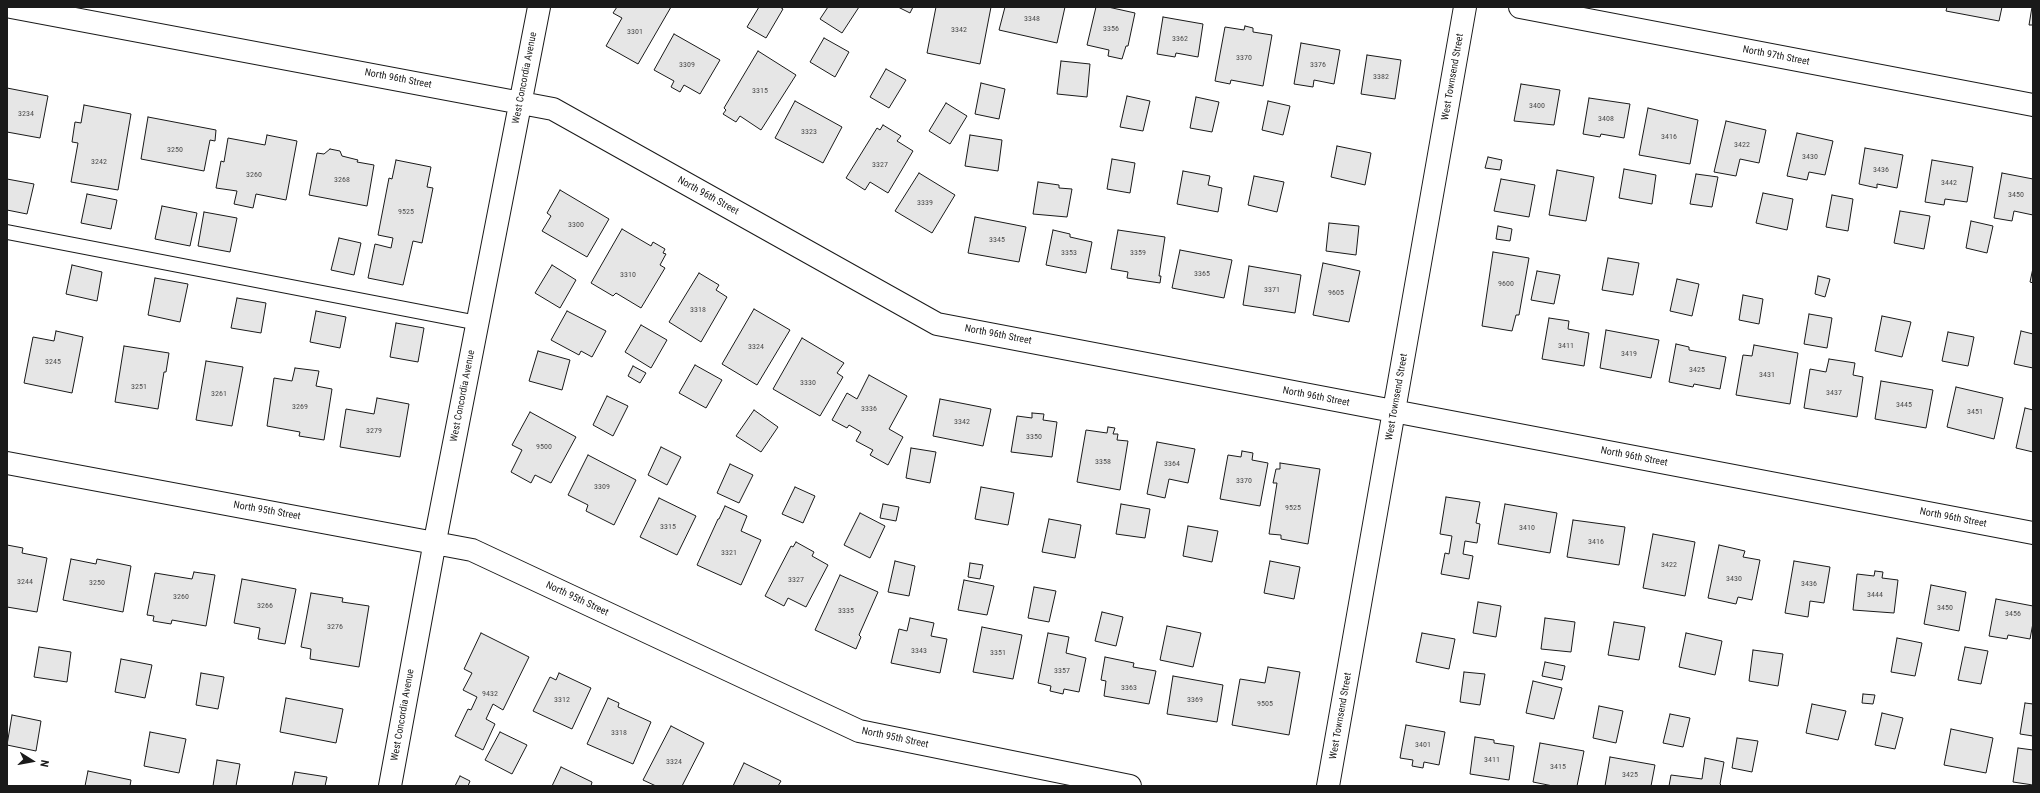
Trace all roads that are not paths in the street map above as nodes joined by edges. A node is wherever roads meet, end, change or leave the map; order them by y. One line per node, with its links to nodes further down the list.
1 (11, 7): 5 (street, North 96th Street)
2 (539, 7): 5 (street, West Concordia Avenue)
3 (1465, 7): 9 (street, West Townsend Street)
4 (1520, 7): 6 (street, North 97th Street)
5 (520, 102): 8 (street, West Concordia Avenue); 9 (street, North 96th Street)
6 (2033, 105)
7 (7, 232): 8 (lane)
8 (478, 323): 12 (street, West Concordia Avenue)
9 (1395, 412): 11 (street, North 96th Street); 15 (street, West Townsend Street)
10 (7, 463): 12 (street, North 95th Street)
11 (2033, 533)
12 (434, 541): 13 (street, West Concordia Avenue); 14 (street, North 95th Street)
13 (390, 786)
14 (1130, 786)
15 (1328, 786)

